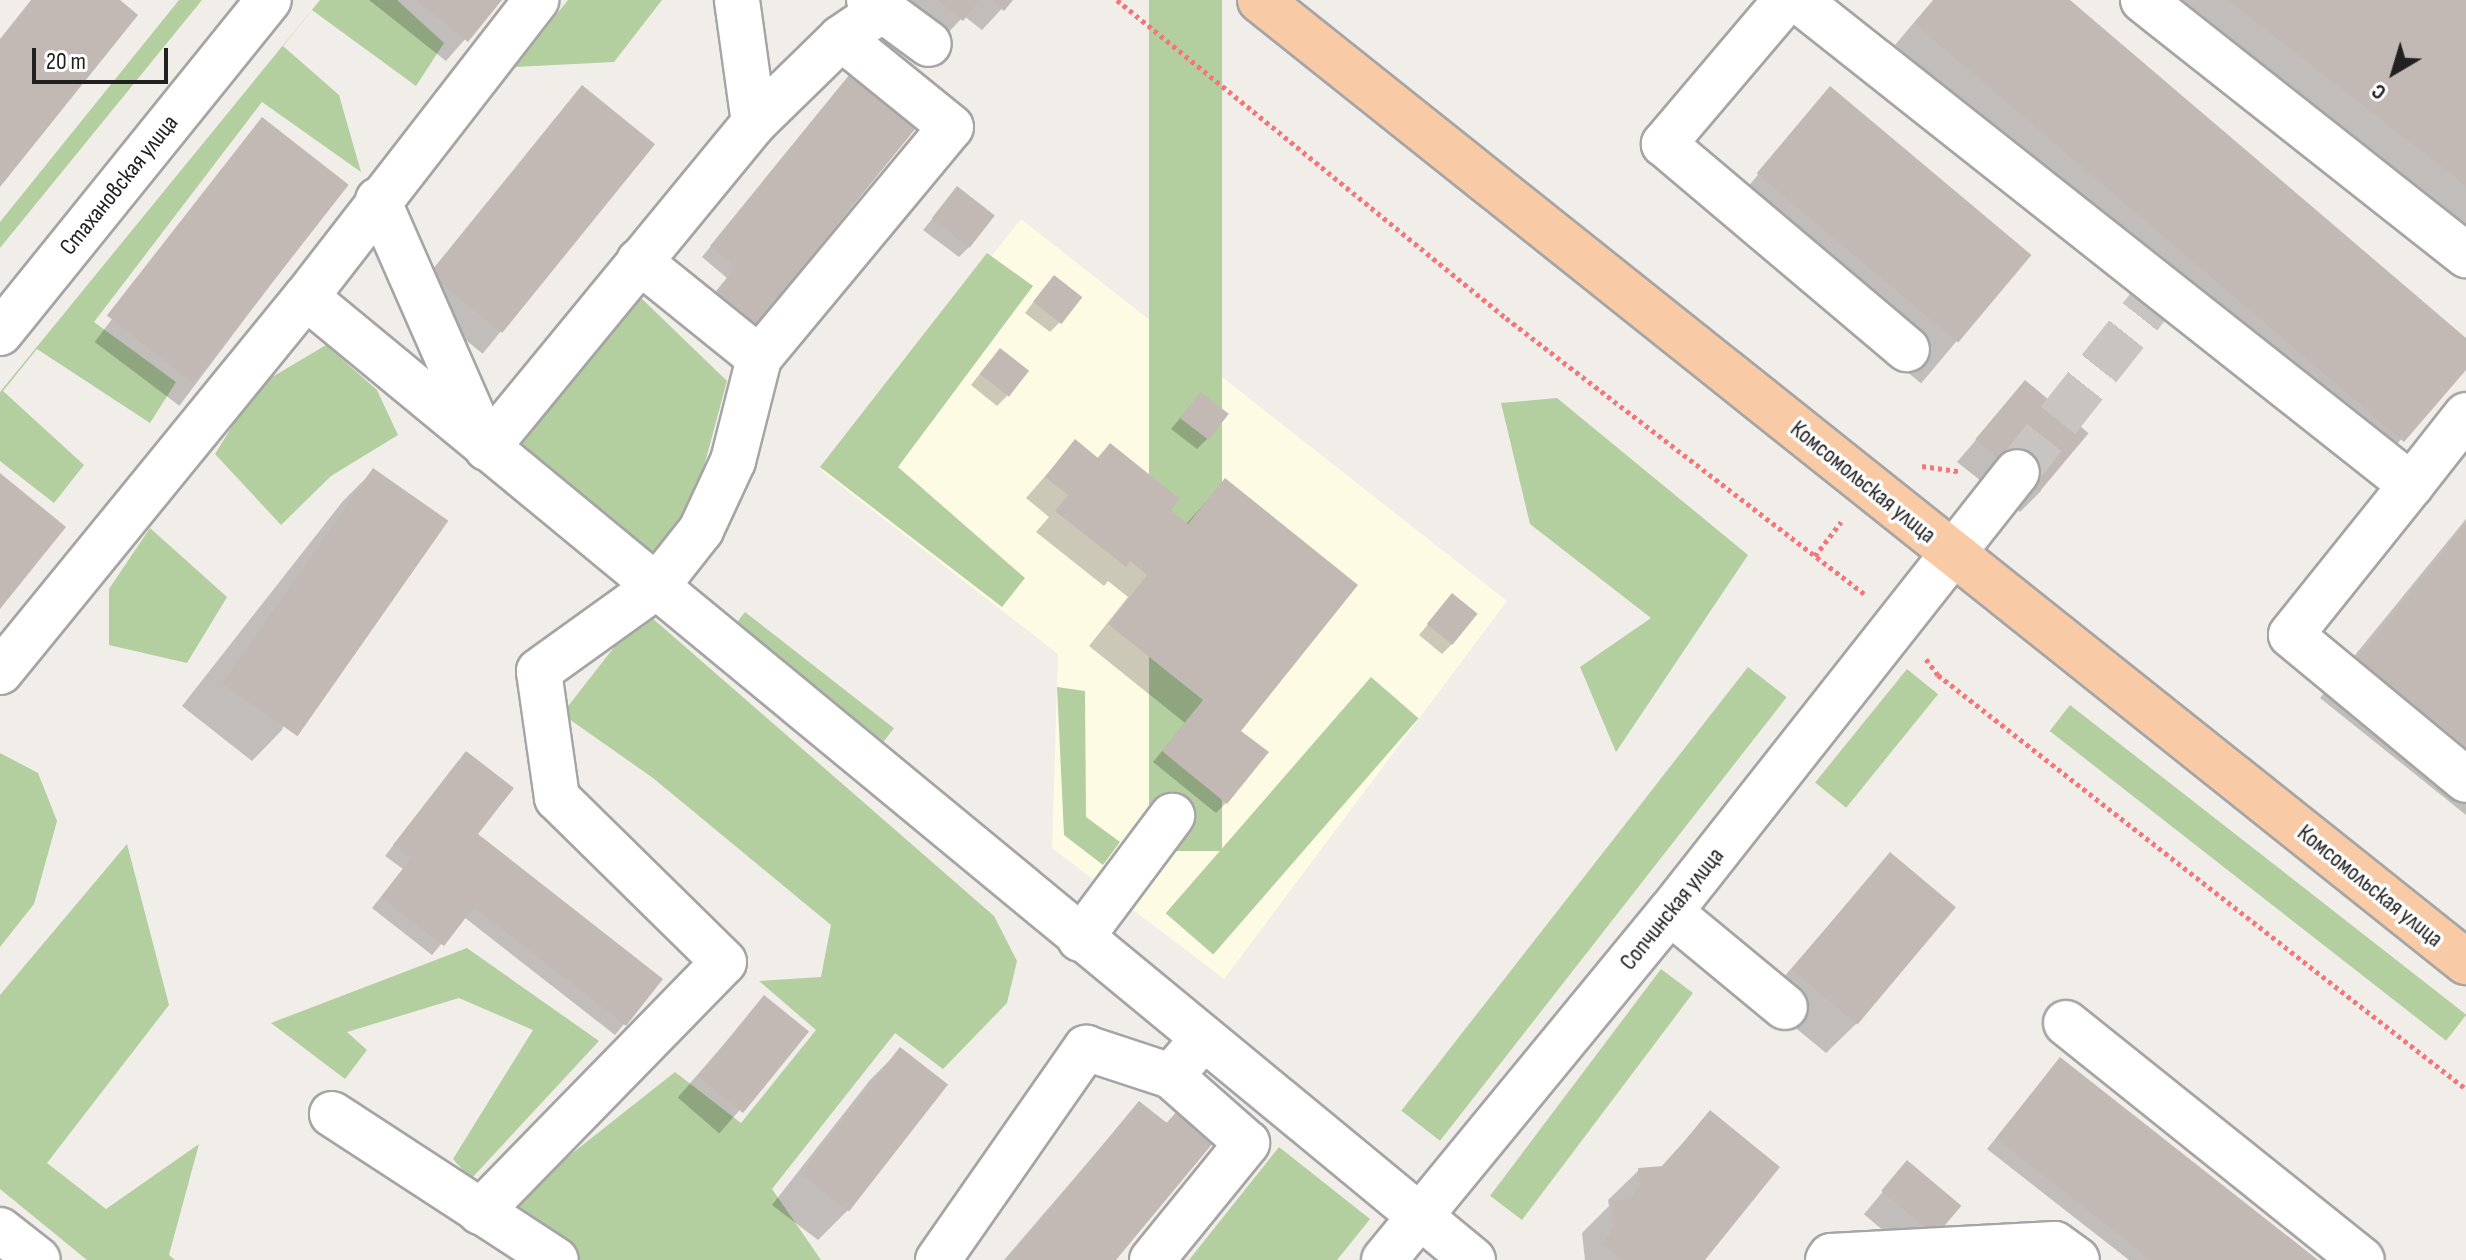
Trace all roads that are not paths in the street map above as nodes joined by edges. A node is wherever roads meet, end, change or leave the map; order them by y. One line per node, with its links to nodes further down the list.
1 (269, 0): 16 (street, Стахановская улица)
2 (536, 0): 12 (street)
3 (737, 0): 11 (street)
4 (1260, 0): 23 (main road, Комсомольская улица)
5 (1786, 0): 17 (street)
6 (1798, 0): 22 (street)
7 (2143, 0): 13 (street)
8 (875, 5): 9 (street); 10 (street)
9 (841, 38): 11 (street); 18 (street)
10 (929, 44)
11 (754, 123): 14 (street)
12 (378, 200): 15 (street); 20 (street)
13 (2466, 255)
14 (639, 261): 18 (street); 20 (street)
15 (306, 297): 20 (street); 25 (street)
16 (0, 333)
17 (1907, 349)
18 (759, 358): 24 (street)
19 (2466, 415): 22 (street)
20 (487, 448): 24 (street)
21 (2017, 472): 23 (street, Сопчинская улица)
22 (2411, 485): 26 (street)
23 (1955, 555): 28 (street, Сопчинская улица); 30 (main road, Комсомольская улица)
24 (656, 587): 29 (street); 36 (street)
25 (0, 672)
26 (2466, 780)
27 (1172, 816): 29 (street)
28 (1670, 912): 31 (street); 37 (street, Сопчинская улица)
29 (1080, 939): 33 (street)
30 (2466, 962)
31 (1785, 1007)
32 (2066, 1023): 47 (street)
33 (1202, 1040): 34 (street); 37 (street)
34 (1171, 1076): 41 (street); 42 (street)
35 (332, 1114): 36 (street)
36 (480, 1212): 40 (street)
37 (1418, 1217): 43 (street, Сопчинская улица); 44 (street)
38 (0, 1230): 39 (street)
39 (38, 1260)
40 (556, 1260)
41 (938, 1260)
42 (1152, 1260)
43 (1384, 1260)
44 (1473, 1260)
45 (1828, 1260): 46 (street)
46 (2077, 1260)
47 (2362, 1260)

